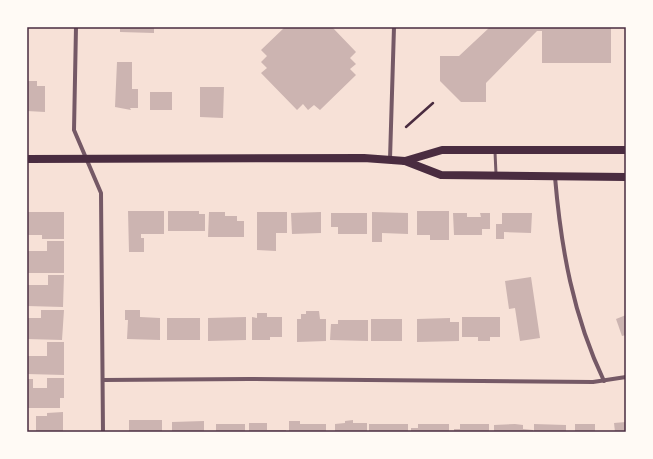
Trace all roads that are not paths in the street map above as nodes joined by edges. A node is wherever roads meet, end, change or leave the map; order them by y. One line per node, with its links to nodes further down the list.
1 (76, 27): 7 (street)
2 (394, 27): 6 (street)
3 (495, 150): 4 (main road); 8 (main road); 9 (lane)
4 (626, 150)
5 (27, 159): 7 (main road)
6 (390, 159): 7 (main road); 8 (main road)
7 (87, 160): 13 (street)
8 (405, 161): 9 (main road)
9 (496, 176): 10 (main road)
10 (554, 177): 11 (main road); 14 (street)
11 (626, 177)
12 (626, 377): 14 (street)
13 (103, 380): 14 (street); 15 (street)
14 (604, 381)
15 (103, 432)

